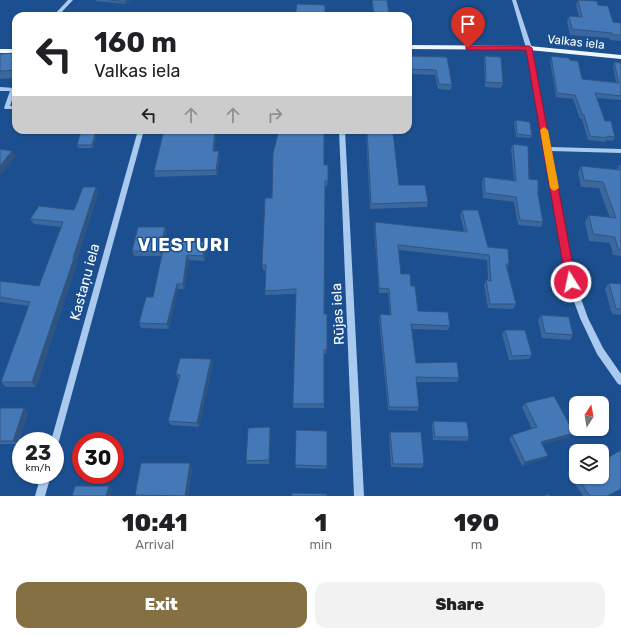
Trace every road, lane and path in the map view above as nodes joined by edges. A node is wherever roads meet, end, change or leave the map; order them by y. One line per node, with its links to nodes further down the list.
1 (71, 0): 3 (street)
2 (514, 0): 5 (street)
3 (59, 12)
4 (412, 47): 5 (main road, Valkas iela)
5 (529, 48): 8 (main road, Valkas iela); 15 (street)
6 (0, 51): 7 (main road)
7 (12, 51)
8 (621, 58)
9 (12, 89): 10 (street)
10 (0, 90)
11 (12, 92): 12 (street)
12 (12, 107)
13 (140, 134): 18 (street, Kastaņu iela)
14 (342, 134): 21 (street, Rūjas iela)
15 (547, 149): 16 (street); 17 (street)
16 (621, 151)
17 (621, 380)
18 (57, 432)
19 (43, 484): 20 (street)
20 (40, 496)
21 (359, 496)

